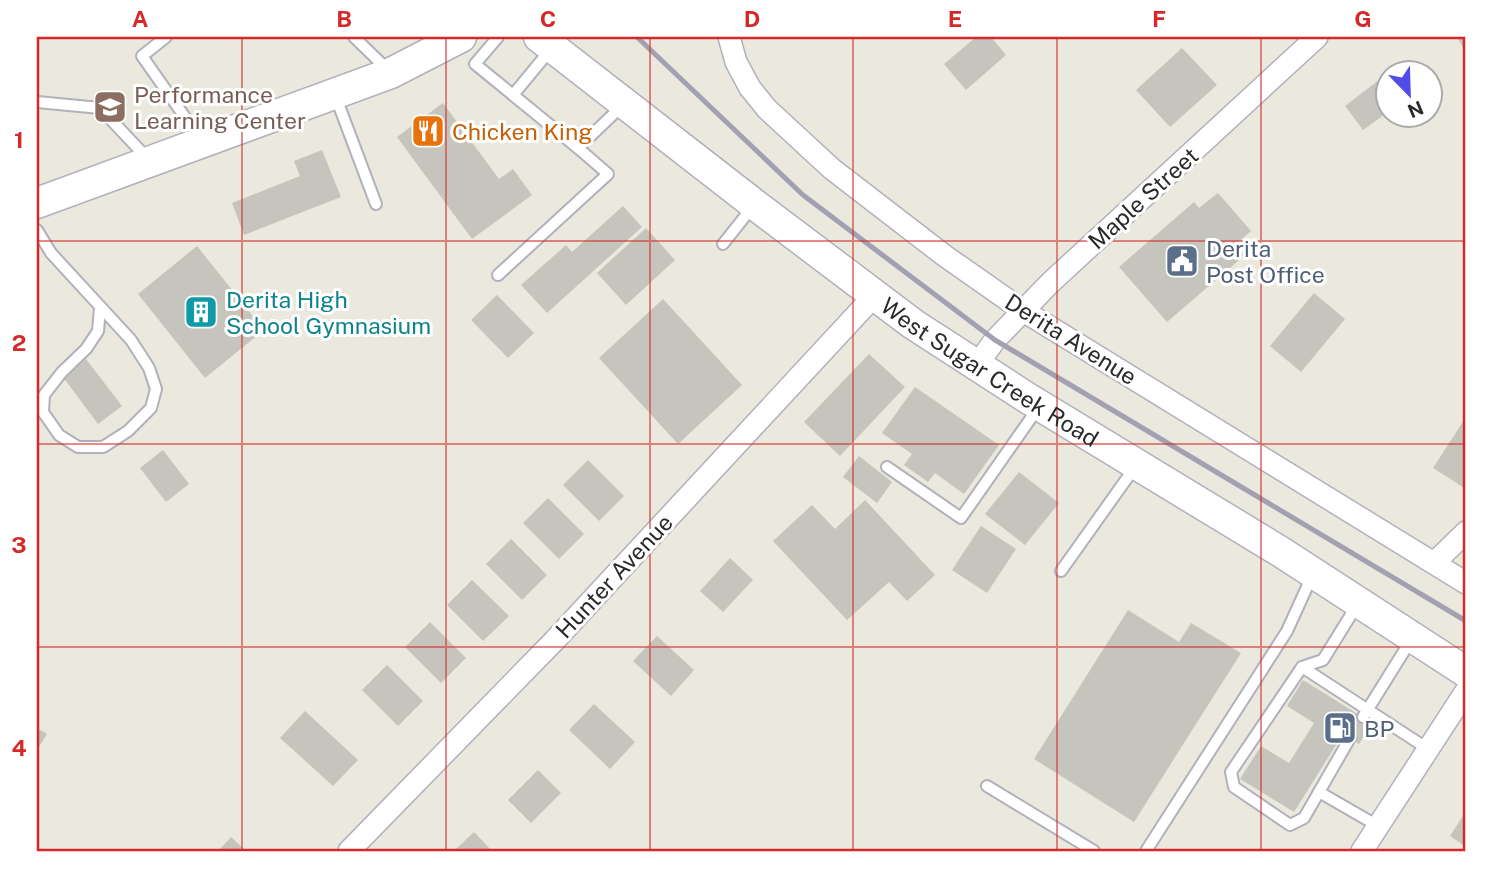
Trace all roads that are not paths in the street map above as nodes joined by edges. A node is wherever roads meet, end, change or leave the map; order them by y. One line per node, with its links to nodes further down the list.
1 (166, 37): 13 (lane)
2 (354, 37): 8 (lane)
3 (461, 37): 8 (main road)
4 (498, 37): 10 (lane)
5 (729, 37): 24 (street, Derita Avenue)
6 (1317, 37): 24 (street, Maple Street)
7 (546, 43): 10 (lane); 12 (main road, West Sugar Creek Road)
8 (391, 73): 9 (main road)
9 (334, 93): 13 (main road); 17 (lane)
10 (513, 95): 14 (lane)
11 (37, 102): 15 (lane)
12 (624, 104): 14 (lane); 18 (main road, West Sugar Creek Road)
13 (201, 141): 15 (main road)
14 (578, 148): 21 (lane)
15 (150, 161): 16 (main road)
16 (37, 203)
17 (376, 204)
18 (754, 205): 20 (lane); 22 (main road, West Sugar Creek Road)
19 (37, 230): 23 (lane)
20 (723, 244)
21 (498, 275)
22 (874, 296): 25 (main road, West Sugar Creek Road); 45 (street, Hunter Avenue)
23 (100, 308): 23 (lane)
24 (1022, 310): 25 (street, Maple Street); 30 (street, Derita Avenue)
25 (976, 366): 26 (main road, West Sugar Creek Road)
26 (1040, 406): 27 (main road, West Sugar Creek Road); 28 (lane)
27 (1137, 465): 31 (lane); 32 (main road, West Sugar Creek Road)
28 (887, 467)
29 (1466, 532): 30 (street)
30 (1434, 563): 33 (street, Derita Avenue)
31 (1061, 571)
32 (1313, 573): 34 (main road, West Sugar Creek Road); 47 (lane)
33 (1466, 583)
34 (1358, 603): 35 (main road, West Sugar Creek Road); 36 (lane)
35 (1412, 638): 37 (main road, West Sugar Creek Road); 39 (lane)
36 (1302, 667): 39 (lane); 43 (lane)
37 (1466, 672)
38 (1466, 691): 41 (street)
39 (1365, 713): 41 (lane)
40 (1350, 738): 43 (lane)
41 (1428, 749): 44 (street)
42 (987, 786): 46 (lane)
43 (1319, 792): 44 (lane)
44 (1378, 826): 48 (street)
45 (349, 851)
46 (1094, 851)
47 (1146, 851)
48 (1362, 851)

